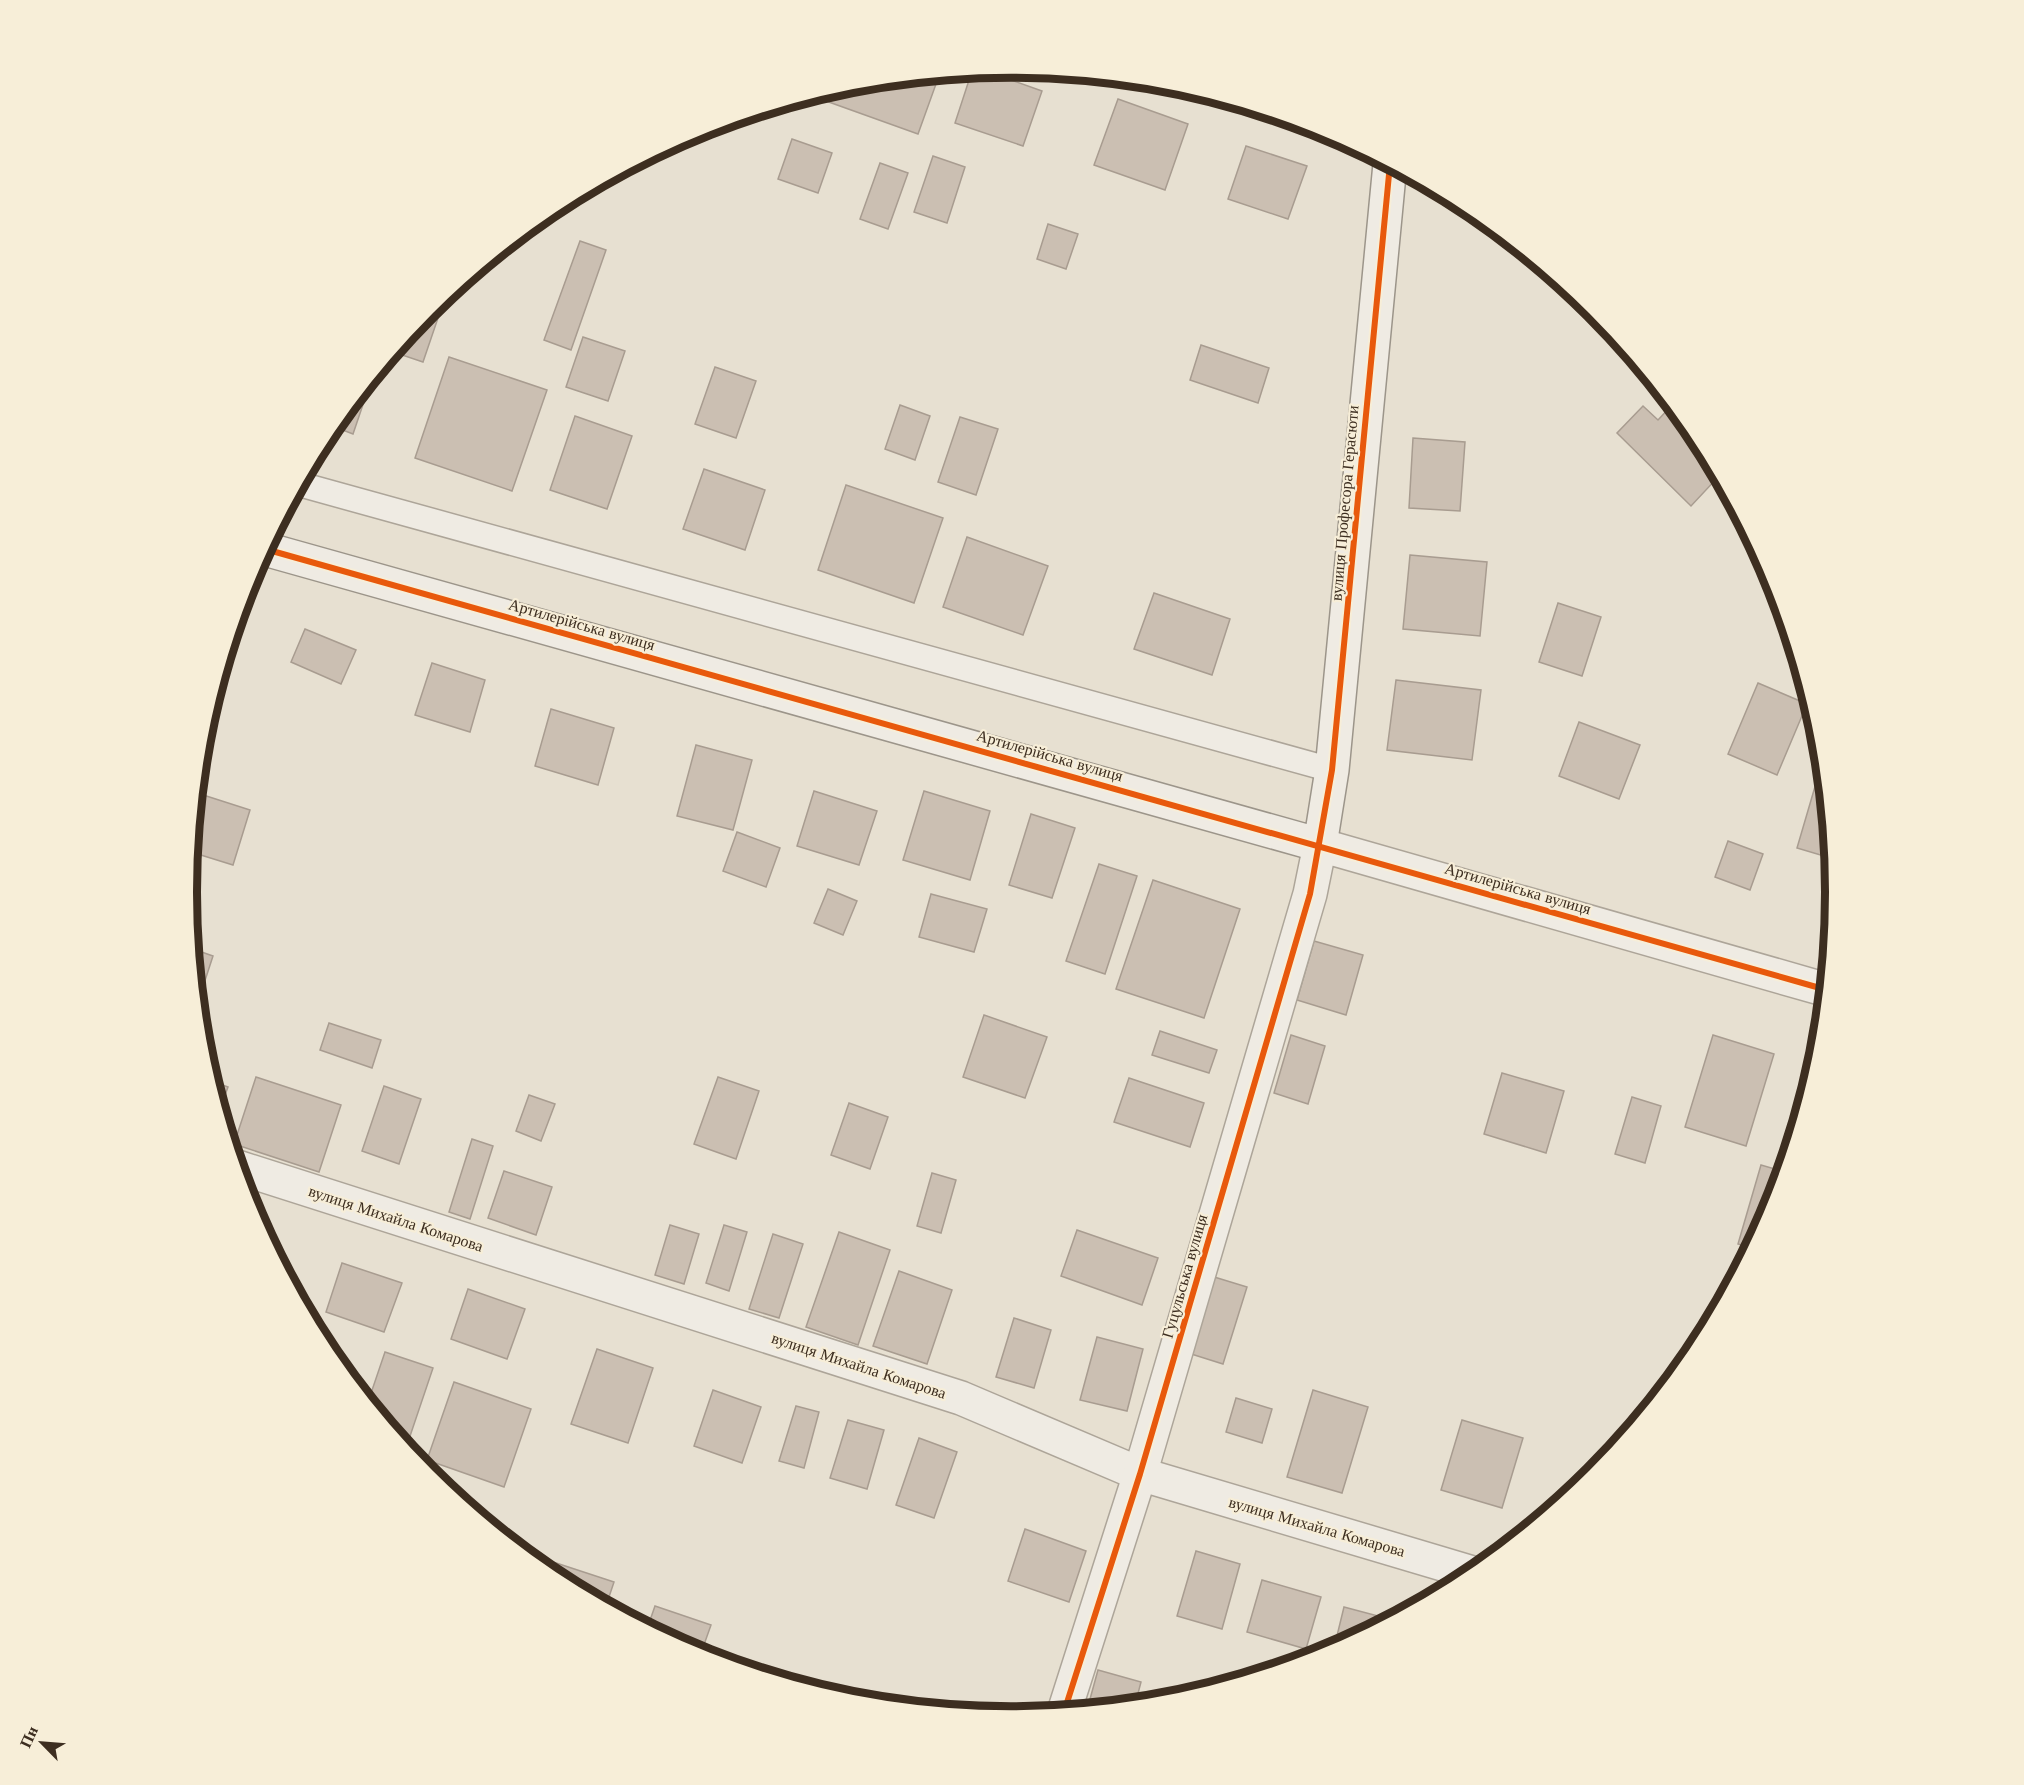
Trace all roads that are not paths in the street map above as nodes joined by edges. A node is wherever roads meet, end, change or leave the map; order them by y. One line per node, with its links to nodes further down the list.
1 (1389, 171): 4 (street, вулиця Професора Герасюти)
2 (306, 486): 4 (lane)
3 (273, 551): 5 (street, Артилерійська вулиця)
4 (1332, 770): 5 (street, вулиця Професора Герасюти)
5 (1320, 845): 6 (street, Артилерійська вулиця); 8 (street, Гуцульська вулиця)
6 (1821, 988)
7 (247, 1170): 8 (street, вулиця Михайла Комарова)
8 (1140, 1474): 9 (street, вулиця Михайла Комарова); 10 (street, Гуцульська вулиця)
9 (1464, 1570)
10 (1066, 1705)

